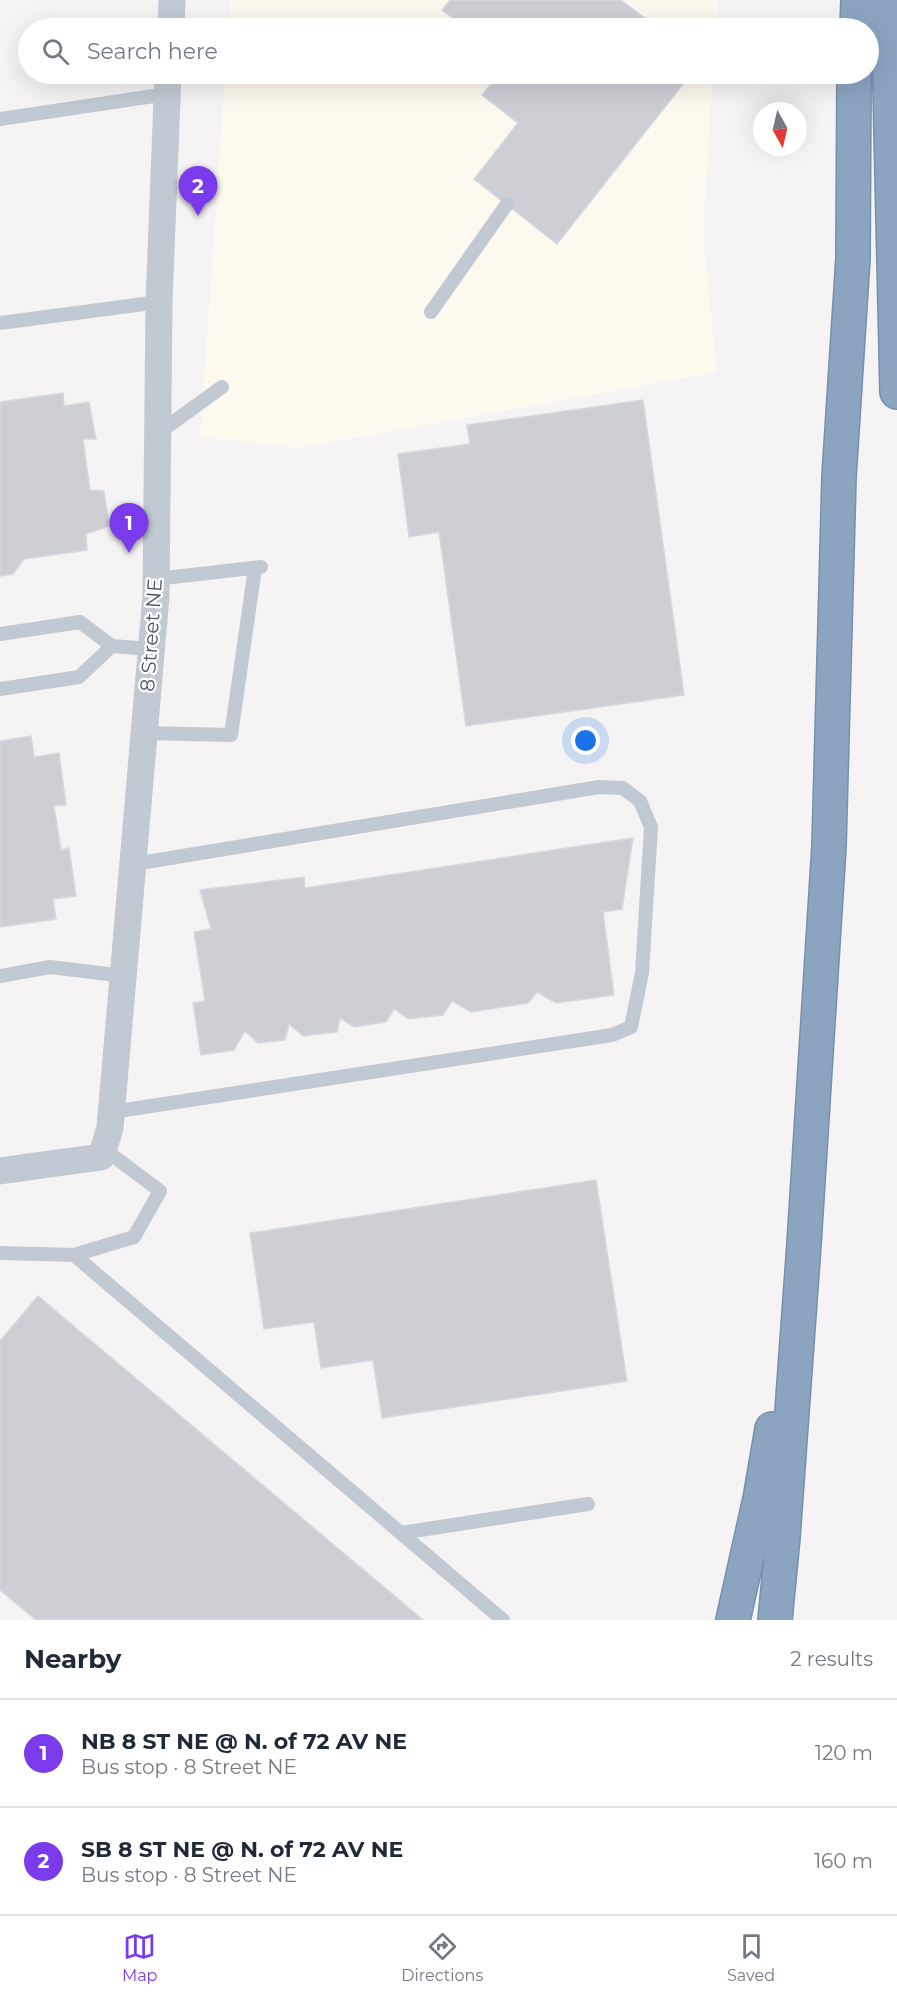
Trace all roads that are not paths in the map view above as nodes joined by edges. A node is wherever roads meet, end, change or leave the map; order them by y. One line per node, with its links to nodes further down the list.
1 (172, 0): 4 (street)
2 (858, 0): 5 (highway)
3 (888, 0): 14 (highway)
4 (171, 18)
5 (857, 18)
6 (168, 84): 8 (lane); 10 (street, 8 Street NE)
7 (854, 84): 28 (highway)
8 (0, 119)
9 (507, 204): 11 (lane)
10 (159, 302): 12 (lane); 15 (street, 8 Street NE)
11 (431, 312)
12 (0, 323)
13 (222, 387): 15 (lane)
14 (897, 392)
15 (157, 434): 16 (street, 8 Street NE)
16 (156, 579): 19 (street, 8 Street NE); 21 (lane)
17 (0, 634): 18 (lane)
18 (112, 646): 19 (lane); 20 (lane)
19 (151, 649): 21 (street, 8 Street NE)
20 (0, 689)
21 (144, 733): 22 (street, 8 Street NE)
22 (134, 864): 24 (street, 8 Street NE); 25 (lane)
23 (0, 976): 24 (lane)
24 (124, 976): 25 (street, 8 Street NE)
25 (112, 1112): 26 (street, 8 Street NE)
26 (102, 1153): 27 (street); 30 (lane)
27 (0, 1172)
28 (804, 1244): 34 (highway); 35 (highway)
29 (0, 1254): 30 (lane)
30 (74, 1255): 32 (lane)
31 (588, 1504): 32 (lane)
32 (401, 1533): 33 (lane)
33 (503, 1620)
34 (734, 1620)
35 (774, 1620)

